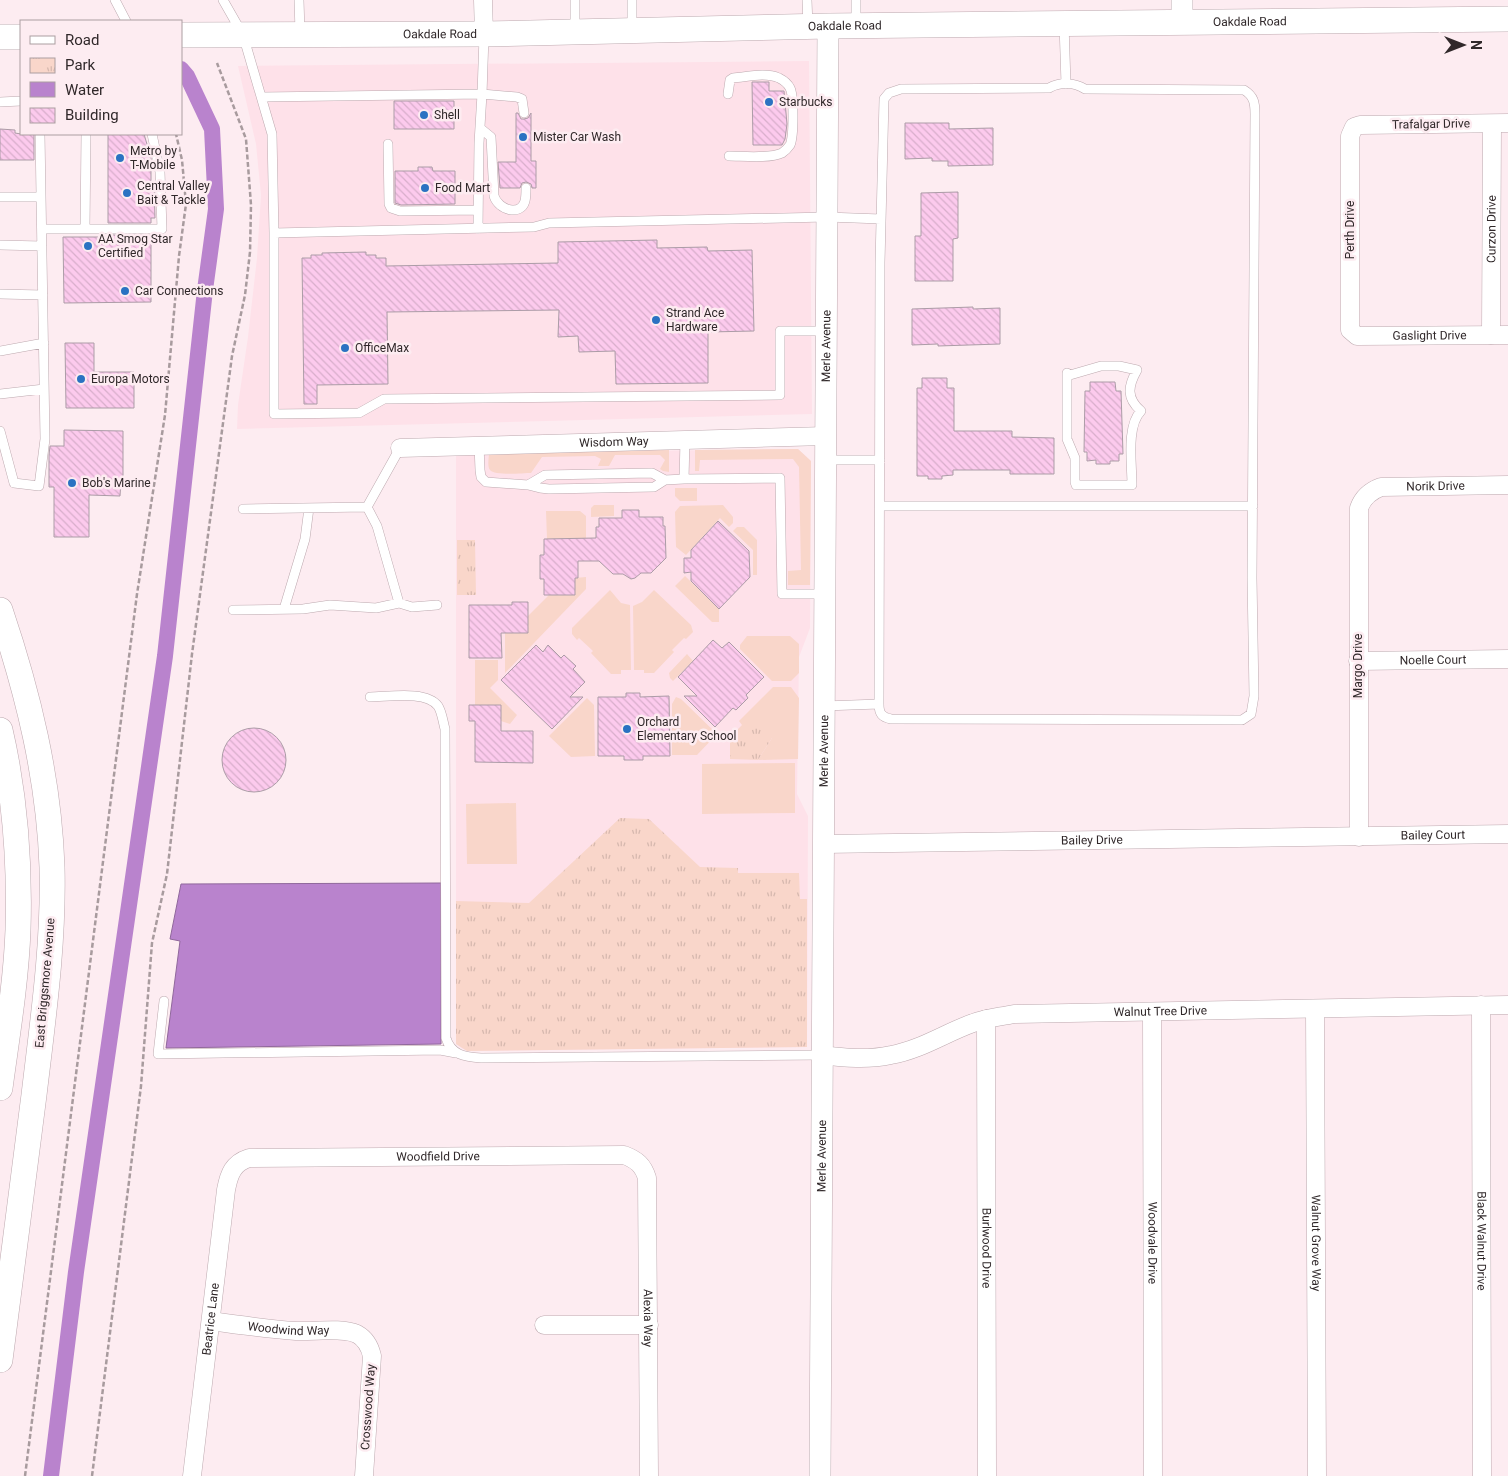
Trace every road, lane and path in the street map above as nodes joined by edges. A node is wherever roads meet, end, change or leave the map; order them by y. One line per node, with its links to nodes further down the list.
1 (115, 0): 11 (lane)
2 (223, 0): 20 (lane)
3 (299, 0): 17 (lane)
4 (483, 0): 18 (street)
5 (575, 0): 16 (lane)
6 (632, 0): 15 (lane)
7 (807, 0): 13 (lane)
8 (856, 0): 14 (lane)
9 (1182, 11): 10 (main road, Oakdale Road); 12 (main road, Oakdale Road)
10 (1508, 19)
11 (125, 20)
12 (1064, 23): 14 (main road, Oakdale Road); 24 (lane)
13 (818, 26): 14 (main road, Oakdale Road); 15 (main road, Oakdale Road); 44 (street, Merle Avenue)
14 (856, 26)
15 (632, 30): 16 (main road, Oakdale Road)
16 (575, 32): 18 (main road, Oakdale Road)
17 (300, 34): 18 (main road, Oakdale Road); 20 (main road, Oakdale Road)
18 (484, 34): 25 (lane)
19 (182, 35): 20 (main road, Oakdale Road)
20 (243, 35): 27 (lane)
21 (0, 37): 22 (main road)
22 (20, 37)
23 (217, 63): 111 (path)
24 (1066, 84): 45 (lane); 75 (lane)
25 (482, 94): 27 (lane); 30 (lane); 33 (lane)
26 (728, 94): 39 (lane)
27 (262, 97): 49 (lane)
28 (0, 102): 29 (lane)
29 (20, 102)
30 (524, 113)
31 (1500, 124): 32 (street, Trafalgar Drive); 56 (street, Curzon Drive)
32 (1354, 127): 55 (street, Perth Drive)
33 (480, 128): 40 (lane); 43 (lane)
34 (40, 135): 42 (lane)
35 (86, 135): 47 (lane)
36 (152, 135): 47 (lane)
37 (176, 135): 110 (path)
38 (388, 144): 43 (lane)
39 (728, 156)
40 (526, 188)
41 (0, 197): 42 (lane)
42 (41, 197): 46 (lane)
43 (478, 210): 48 (lane)
44 (827, 217): 45 (lane); 48 (lane); 54 (street, Merle Avenue)
45 (881, 219): 67 (lane)
46 (42, 229): 47 (lane); 51 (lane)
47 (85, 229)
48 (478, 229): 49 (lane)
49 (274, 233): 54 (lane)
50 (0, 245): 51 (lane)
51 (42, 246): 53 (lane)
52 (0, 294): 53 (lane)
53 (43, 295): 57 (lane)
54 (826, 330): 62 (street, Merle Avenue)
55 (1352, 333): 56 (street, Gaslight Drive)
56 (1500, 335)
57 (44, 342): 58 (lane); 59 (lane)
58 (0, 351)
59 (44, 389): 60 (lane); 61 (lane)
60 (0, 394)
61 (0, 431)
62 (826, 436): 63 (street, Wisdom Way); 66 (street, Merle Avenue)
63 (685, 440): 64 (street, Wisdom Way); 68 (lane)
64 (479, 445): 65 (street, Wisdom Way); 71 (lane)
65 (400, 448): 76 (lane)
66 (826, 460): 67 (lane); 79 (street, Merle Avenue)
67 (880, 460): 74 (lane)
68 (684, 479): 69 (lane); 79 (lane)
69 (665, 480): 71 (lane); 71 (lane)
70 (1075, 482): 70 (lane)
71 (528, 484)
72 (1508, 485): 73 (street, Norik Drive)
73 (1366, 496): 86 (street, Margo Drive)
74 (880, 506): 75 (lane); 88 (lane)
75 (1253, 506): 88 (lane)
76 (367, 507): 77 (lane); 80 (lane)
77 (308, 508): 78 (lane); 82 (lane)
78 (243, 509)
79 (825, 594): 89 (street, Merle Avenue)
80 (399, 603): 81 (lane); 82 (lane)
81 (437, 605)
82 (284, 609): 84 (lane)
83 (0, 610): 109 (main road, East Briggsmore Avenue)
84 (233, 610)
85 (1508, 659): 86 (street, Noelle Court)
86 (1358, 662): 92 (street, Margo Drive)
87 (370, 697): 100 (lane)
88 (879, 704): 89 (lane)
89 (824, 706): 93 (street, Merle Avenue)
90 (0, 730): 102 (main road)
91 (1508, 834): 92 (street, Bailey Court)
92 (1359, 837): 93 (street, Bailey Drive)
93 (824, 844): 101 (street, Merle Avenue)
94 (164, 1002): 100 (lane)
95 (1482, 1005): 96 (street, Walnut Tree Drive); 97 (street, Walnut Tree Drive); 119 (street, Black Walnut Drive)
96 (1508, 1005)
97 (1315, 1009): 98 (street, Walnut Tree Drive); 118 (street, Walnut Grove Way)
98 (1152, 1012): 99 (street, Walnut Tree Drive); 117 (street, Woodvale Drive)
99 (986, 1019): 101 (street, Walnut Tree Drive); 116 (street, Burlwood Drive)
100 (456, 1053): 101 (lane)
101 (822, 1055): 115 (street, Merle Avenue)
102 (0, 1088)
103 (639, 1163): 104 (street, Woodfield Drive); 107 (street, Alexia Way)
104 (236, 1165): 105 (street, Beatrice Lane)
105 (211, 1321): 108 (street, Woodwind Way); 112 (street, Beatrice Lane)
106 (544, 1324): 107 (street)
107 (649, 1325): 114 (street, Alexia Way)
108 (364, 1339): 113 (street, Crosswood Way)
109 (0, 1360)
110 (25, 1476)
111 (92, 1476)
112 (192, 1476)
113 (364, 1476)
114 (649, 1476)
115 (820, 1476)
116 (987, 1476)
117 (1153, 1476)
118 (1317, 1476)
119 (1482, 1476)

